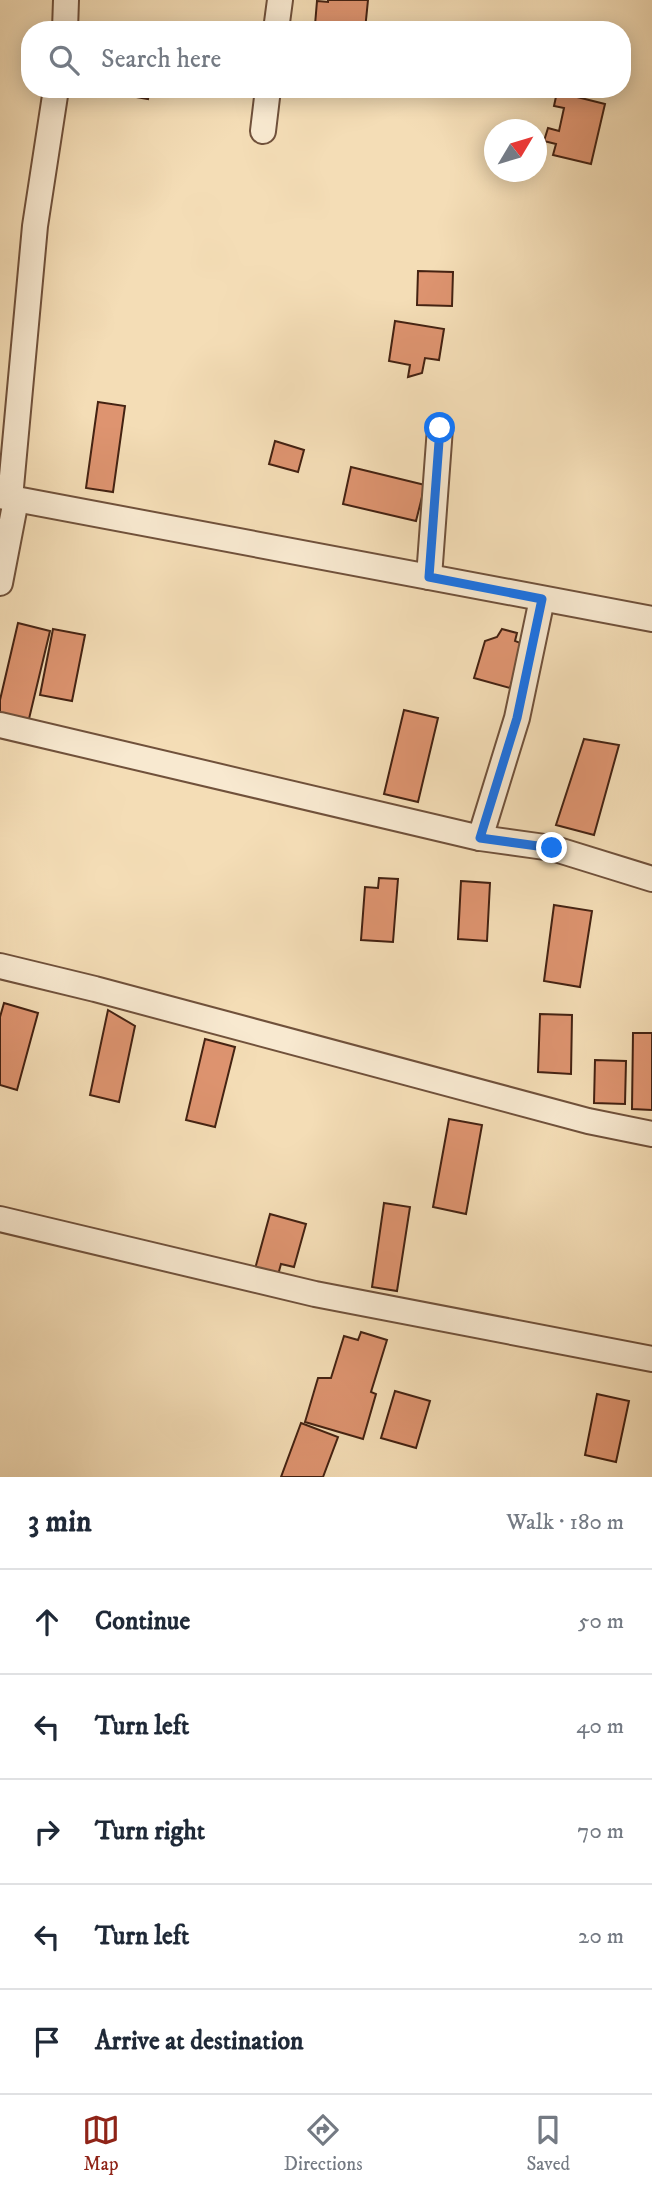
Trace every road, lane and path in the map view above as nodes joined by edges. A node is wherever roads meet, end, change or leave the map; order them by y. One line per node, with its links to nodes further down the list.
1 (66, 0): 3 (street)
2 (280, 0): 4 (street)
3 (65, 21)
4 (277, 21)
5 (55, 98): 9 (street)
6 (267, 98): 7 (street)
7 (263, 131)
8 (440, 428): 10 (street)
9 (9, 498): 10 (street); 11 (street)
10 (429, 577): 12 (street)
11 (0, 583)
12 (542, 599): 13 (street); 15 (street)
13 (652, 620)
14 (0, 725): 15 (street)
15 (480, 838): 16 (street)
16 (652, 879)
17 (0, 966): 18 (street)
18 (652, 1134)
19 (0, 1219): 20 (street)
20 (652, 1359)

